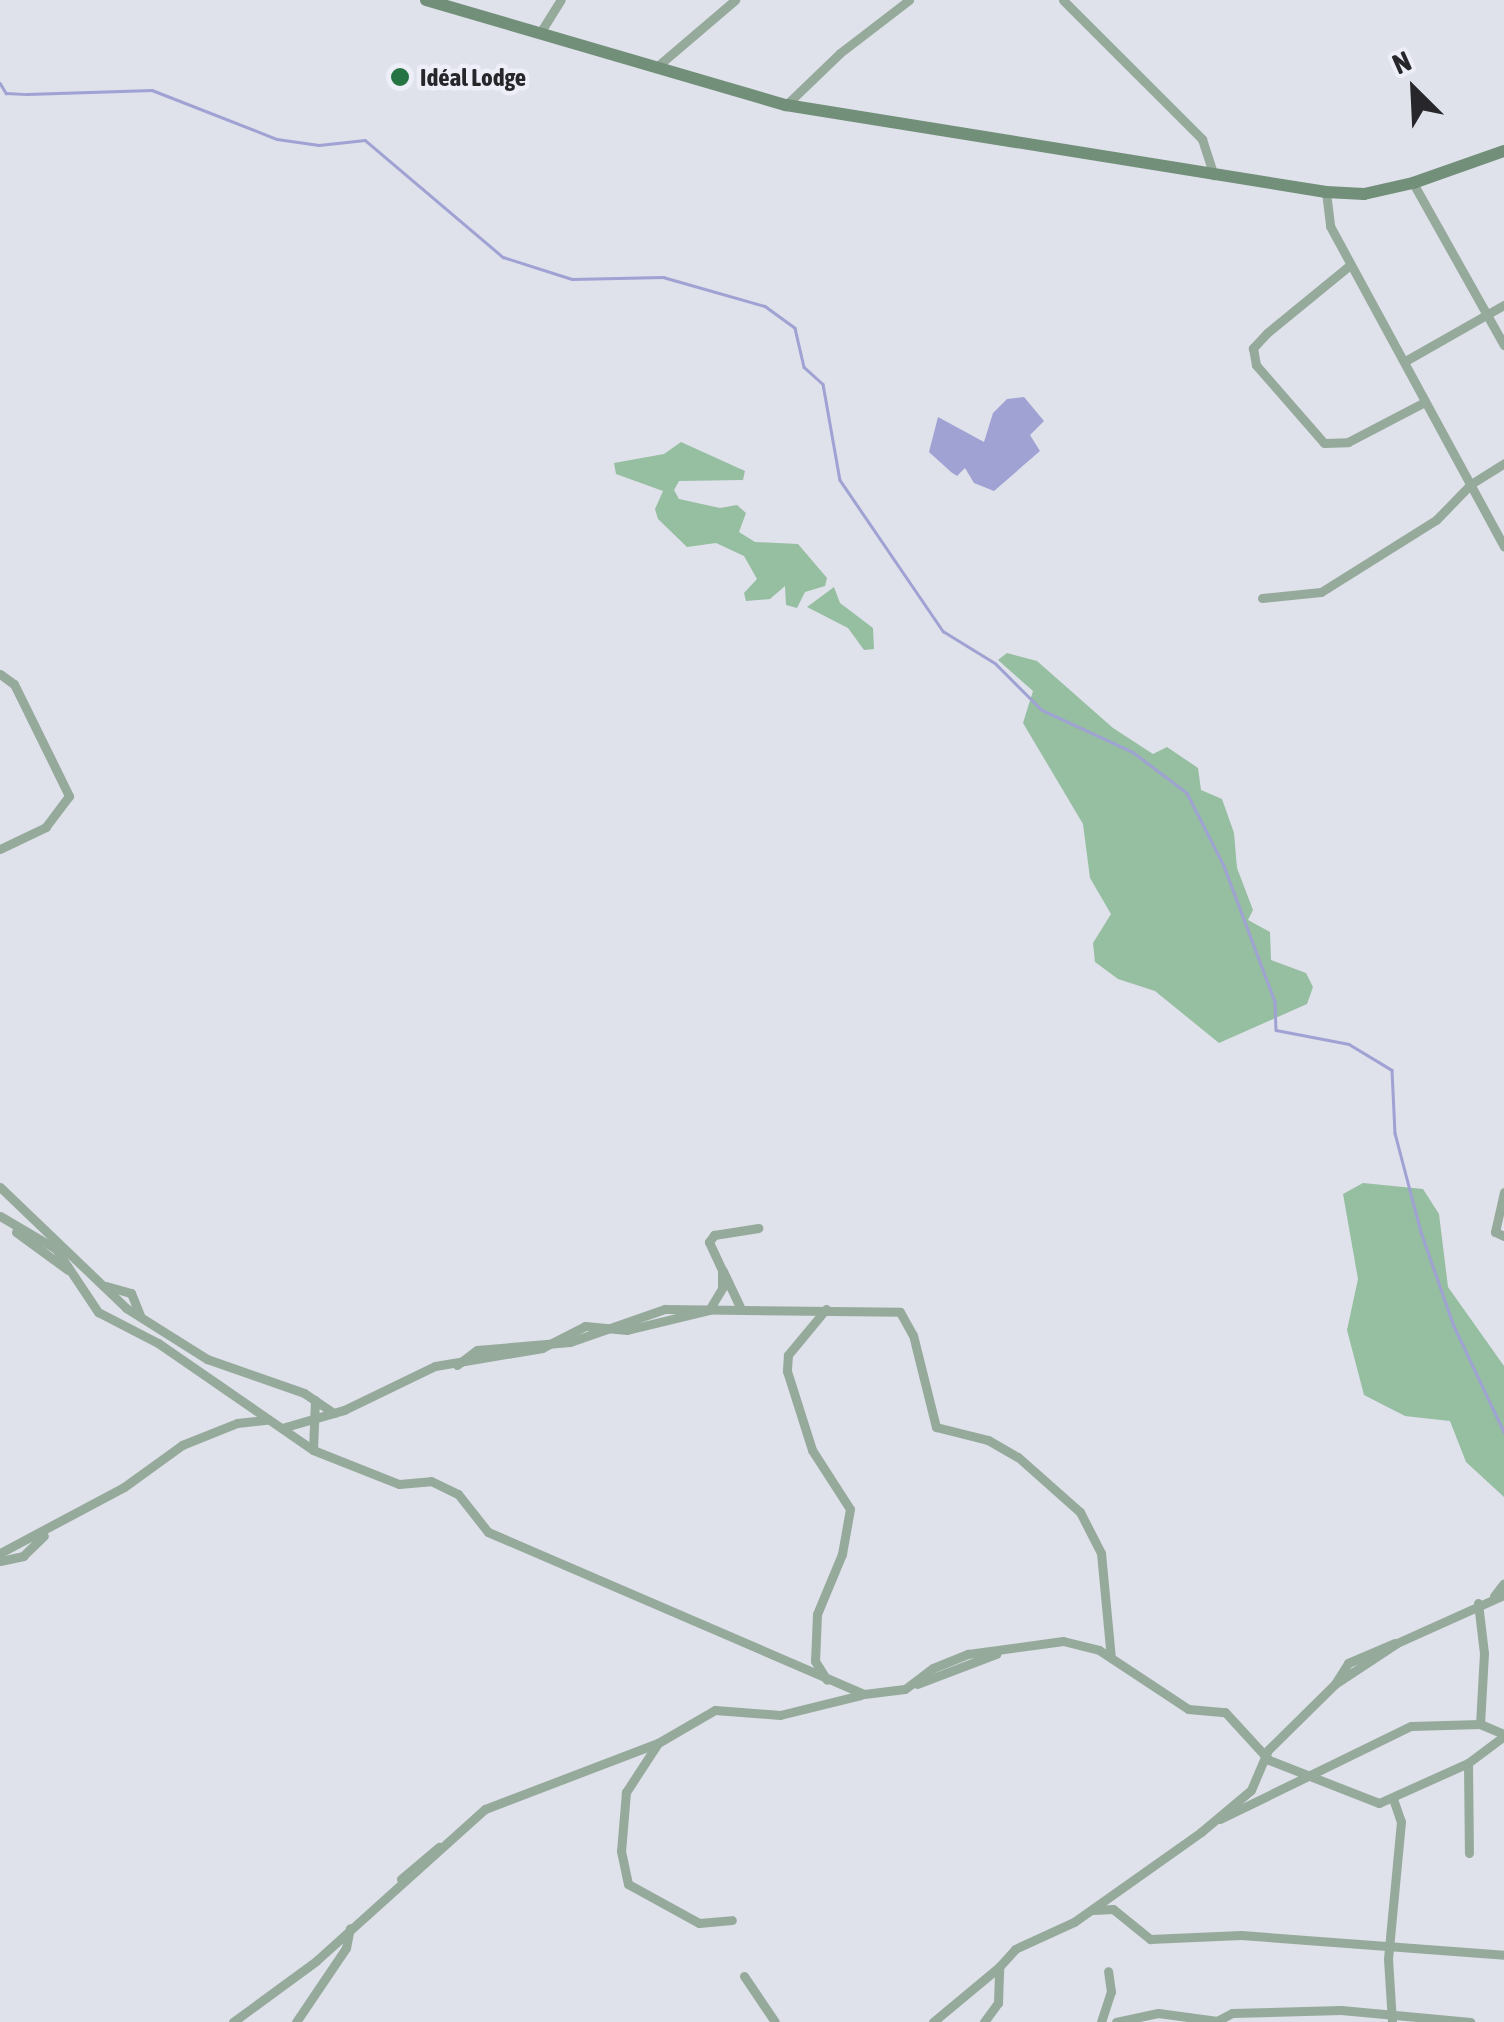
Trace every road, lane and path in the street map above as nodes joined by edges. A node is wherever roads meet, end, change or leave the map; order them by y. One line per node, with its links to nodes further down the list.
1 (426, 0): 6 (main road)
2 (560, 0): 7 (street)
3 (735, 0): 8 (street)
4 (910, 0): 9 (street)
5 (1063, 0): 11 (street)
6 (443, 3): 7 (main road)
7 (540, 33): 8 (main road)
8 (660, 64): 9 (main road)
9 (786, 106): 11 (main road)
10 (1504, 151): 12 (main road)
11 (1214, 175): 13 (main road)
12 (1412, 183): 13 (main road); 16 (street)
13 (1326, 192): 14 (street)
14 (1350, 265): 18 (street); 19 (street)
15 (1504, 305): 16 (street)
16 (1485, 314): 17 (street); 18 (street)
17 (1504, 345)
18 (1408, 360): 19 (street)
19 (1425, 402): 21 (street)
20 (1504, 464): 21 (street)
21 (1470, 484): 22 (street); 23 (street)
22 (1504, 547)
23 (1262, 598)
24 (0, 674): 25 (street)
25 (0, 849)
26 (0, 1187): 35 (street)
27 (1504, 1192): 30 (street)
28 (0, 1216): 37 (street)
29 (758, 1228): 31 (street)
30 (1504, 1236)
31 (722, 1270): 32 (street); 34 (street)
32 (741, 1309): 33 (street); 34 (street)
33 (826, 1309): 47 (street); 48 (street)
34 (709, 1310): 36 (street)
35 (315, 1400): 36 (street); 38 (street)
36 (334, 1413): 38 (street)
37 (269, 1420): 39 (street); 41 (street)
38 (312, 1422): 39 (street); 40 (street)
39 (282, 1428): 40 (street)
40 (313, 1450): 48 (street)
41 (55, 1526): 42 (street); 43 (street)
42 (0, 1553)
43 (0, 1562)
44 (1504, 1583): 45 (street)
45 (1499, 1596): 46 (street)
46 (1478, 1603): 50 (street); 53 (street)
47 (1111, 1658): 49 (street); 53 (street)
48 (827, 1680): 49 (street)
49 (864, 1694): 52 (street)
50 (1480, 1724): 51 (street); 55 (street)
51 (1504, 1735): 54 (street)
52 (658, 1743): 60 (street); 61 (street)
53 (1269, 1760): 55 (street); 57 (street)
54 (1468, 1763): 56 (street); 58 (street)
55 (1312, 1777): 56 (street); 57 (street)
56 (1394, 1802): 62 (street)
57 (1201, 1832): 59 (street)
58 (1469, 1853)
59 (1090, 1910): 62 (street); 64 (street)
60 (732, 1920)
61 (350, 1928): 69 (street); 70 (street)
62 (1390, 1946): 63 (street); 67 (street)
63 (1504, 1955)
64 (999, 1967): 72 (street); 73 (street)
65 (1108, 1971): 74 (street)
66 (744, 1976): 71 (street)
67 (1393, 2018): 68 (street); 75 (street)
68 (1434, 2021): 76 (street)
69 (232, 2022)
70 (296, 2022)
71 (775, 2022)
72 (933, 2022)
73 (984, 2022)
74 (1101, 2022)
75 (1116, 2022)
76 (1470, 2022)

